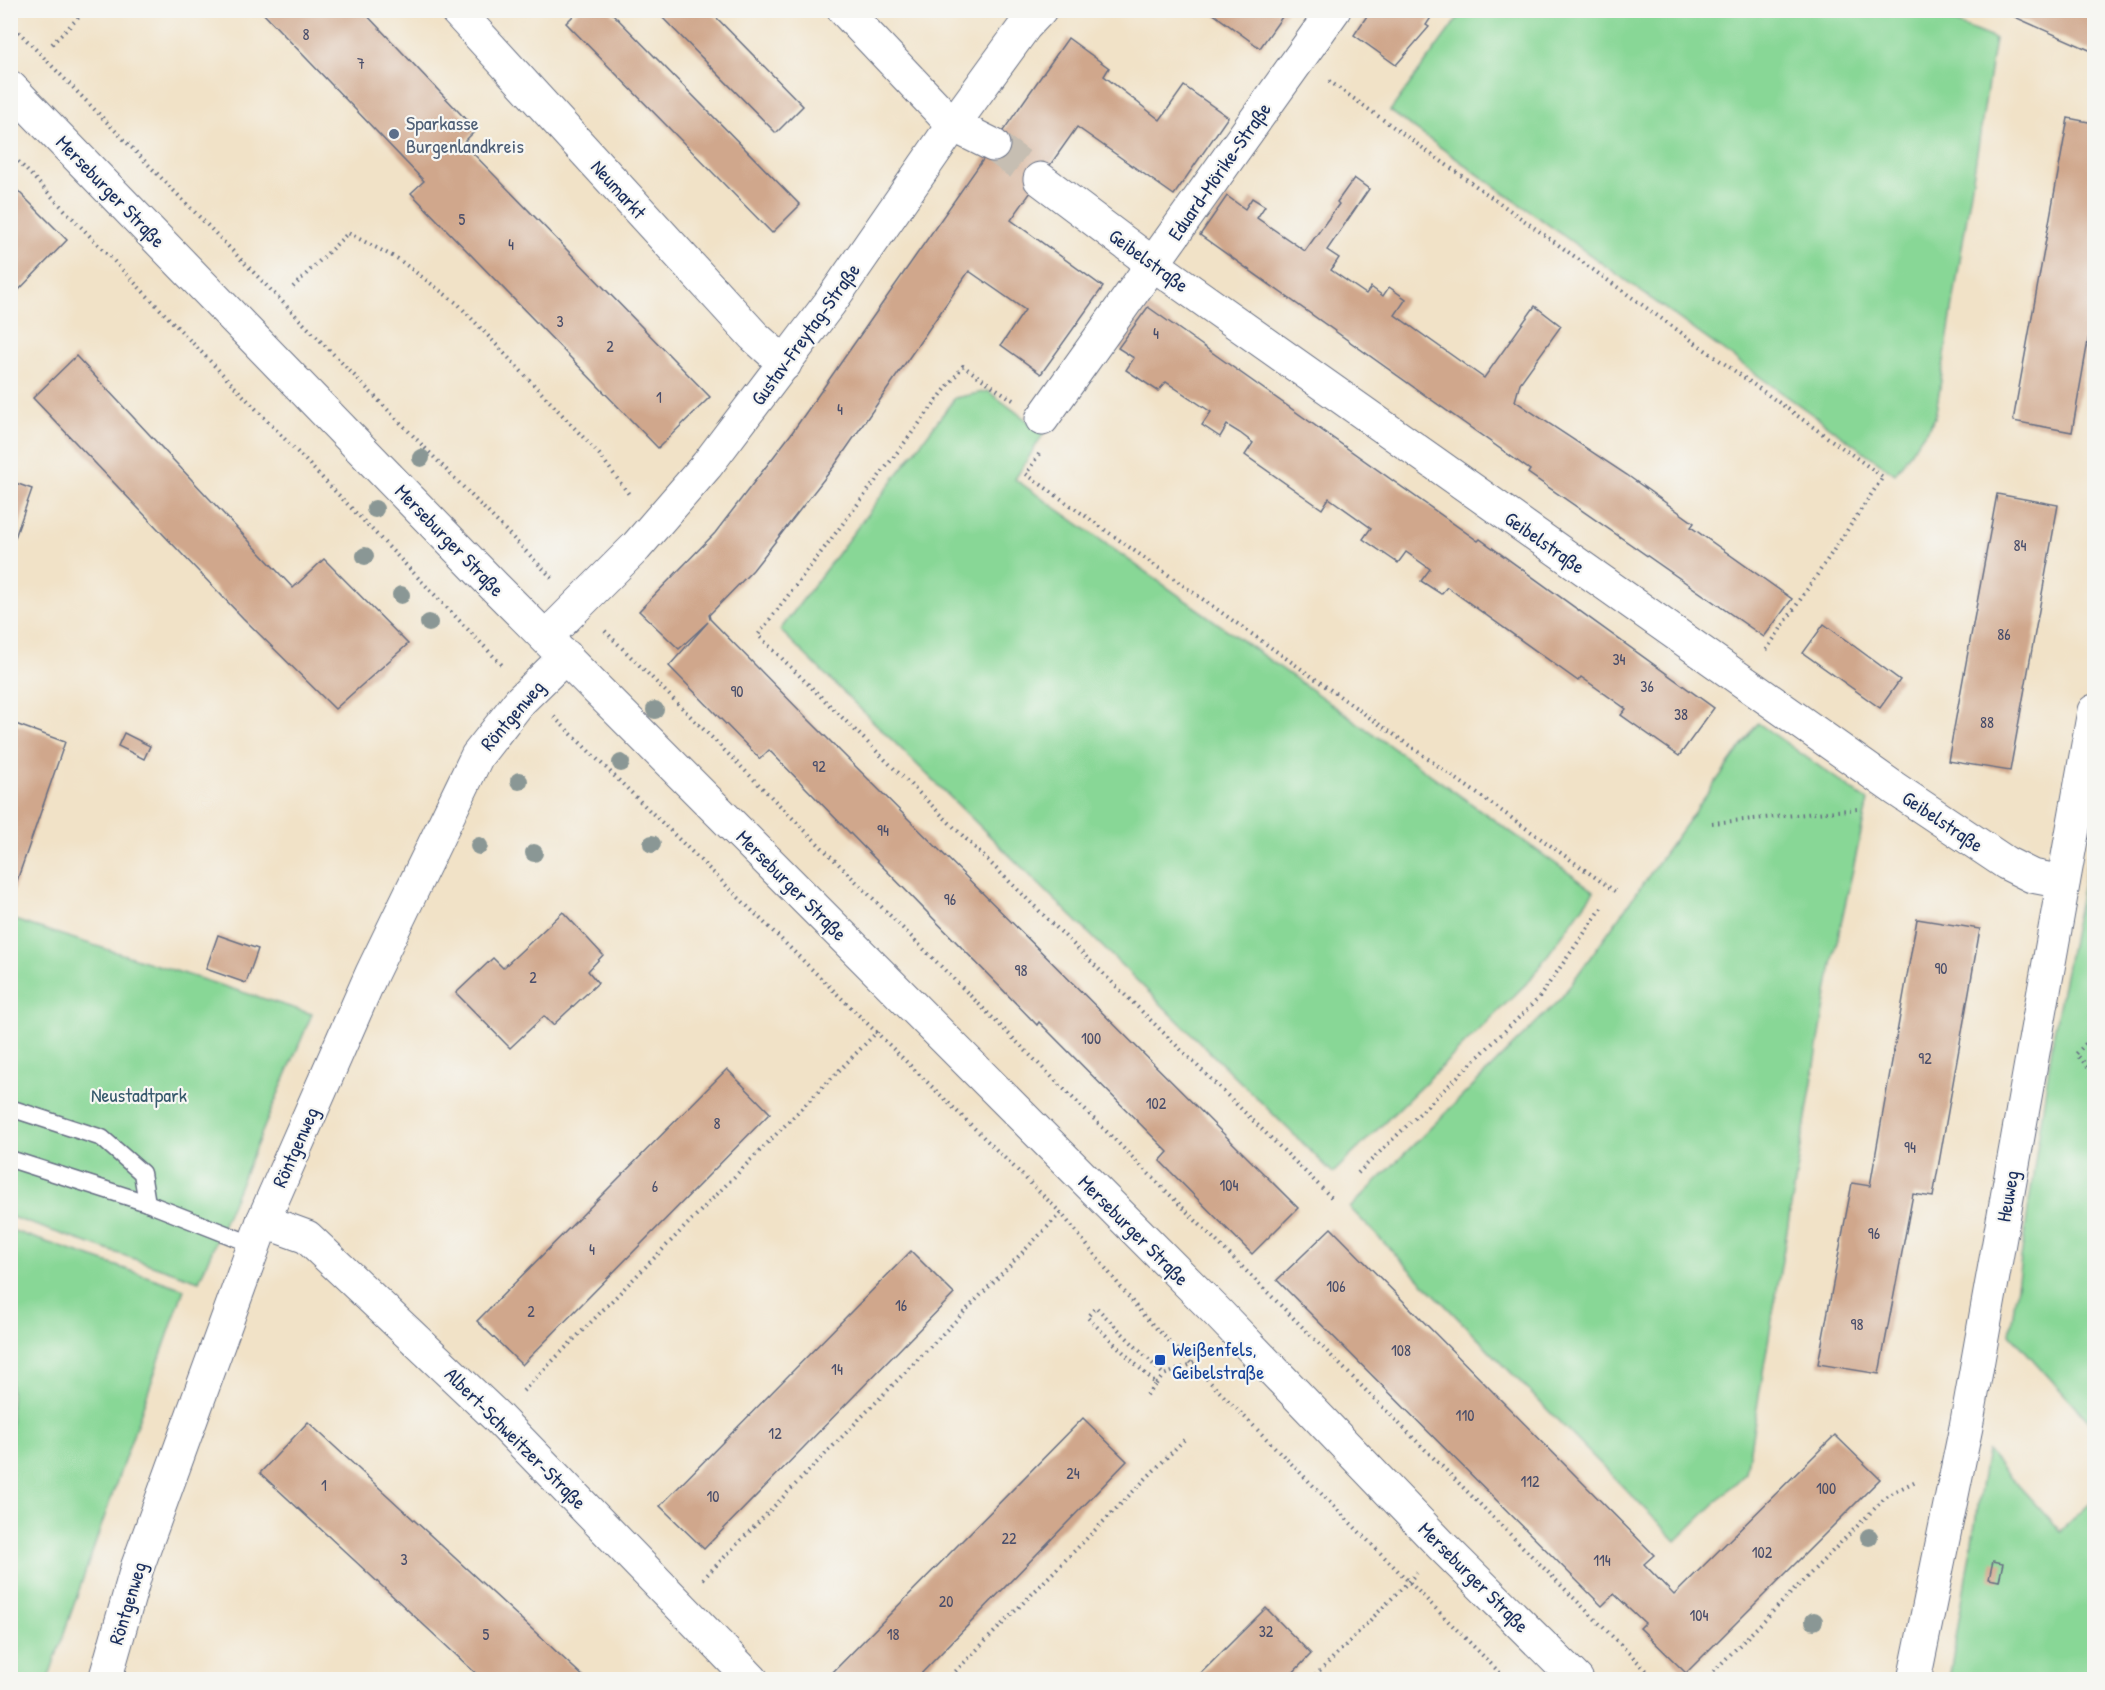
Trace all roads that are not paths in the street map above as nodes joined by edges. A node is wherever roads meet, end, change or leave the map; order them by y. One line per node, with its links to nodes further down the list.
1 (456, 10): 10 (street, Neumarkt)
2 (844, 10): 6 (street)
3 (1040, 10): 6 (street, Gustav-Freytag-Straße)
4 (1334, 10): 9 (street, Eduard-Mörike-Straße)
5 (10, 87): 12 (street, Merseburger Straße)
6 (953, 125): 7 (street); 10 (street, Gustav-Freytag-Straße)
7 (993, 145)
8 (1040, 179): 9 (street, Geibelstraße)
9 (1153, 264): 11 (street, Eduard-Mörike-Straße); 14 (street, Geibelstraße)
10 (784, 364): 12 (street, Gustav-Freytag-Straße)
11 (1042, 419)
12 (556, 647): 18 (street, Röntgenweg); 21 (street, Merseburger Straße)
13 (2094, 711): 14 (street, Heuweg)
14 (2063, 882): 22 (street, Heuweg)
15 (10, 1108): 17 (lane)
16 (10, 1159): 17 (lane)
17 (147, 1203): 18 (lane)
18 (259, 1233): 19 (street, Röntgenweg); 20 (street, Albert-Schweitzer-Straße)
19 (105, 1680)
20 (752, 1680)
21 (1577, 1680)
22 (1914, 1680)

